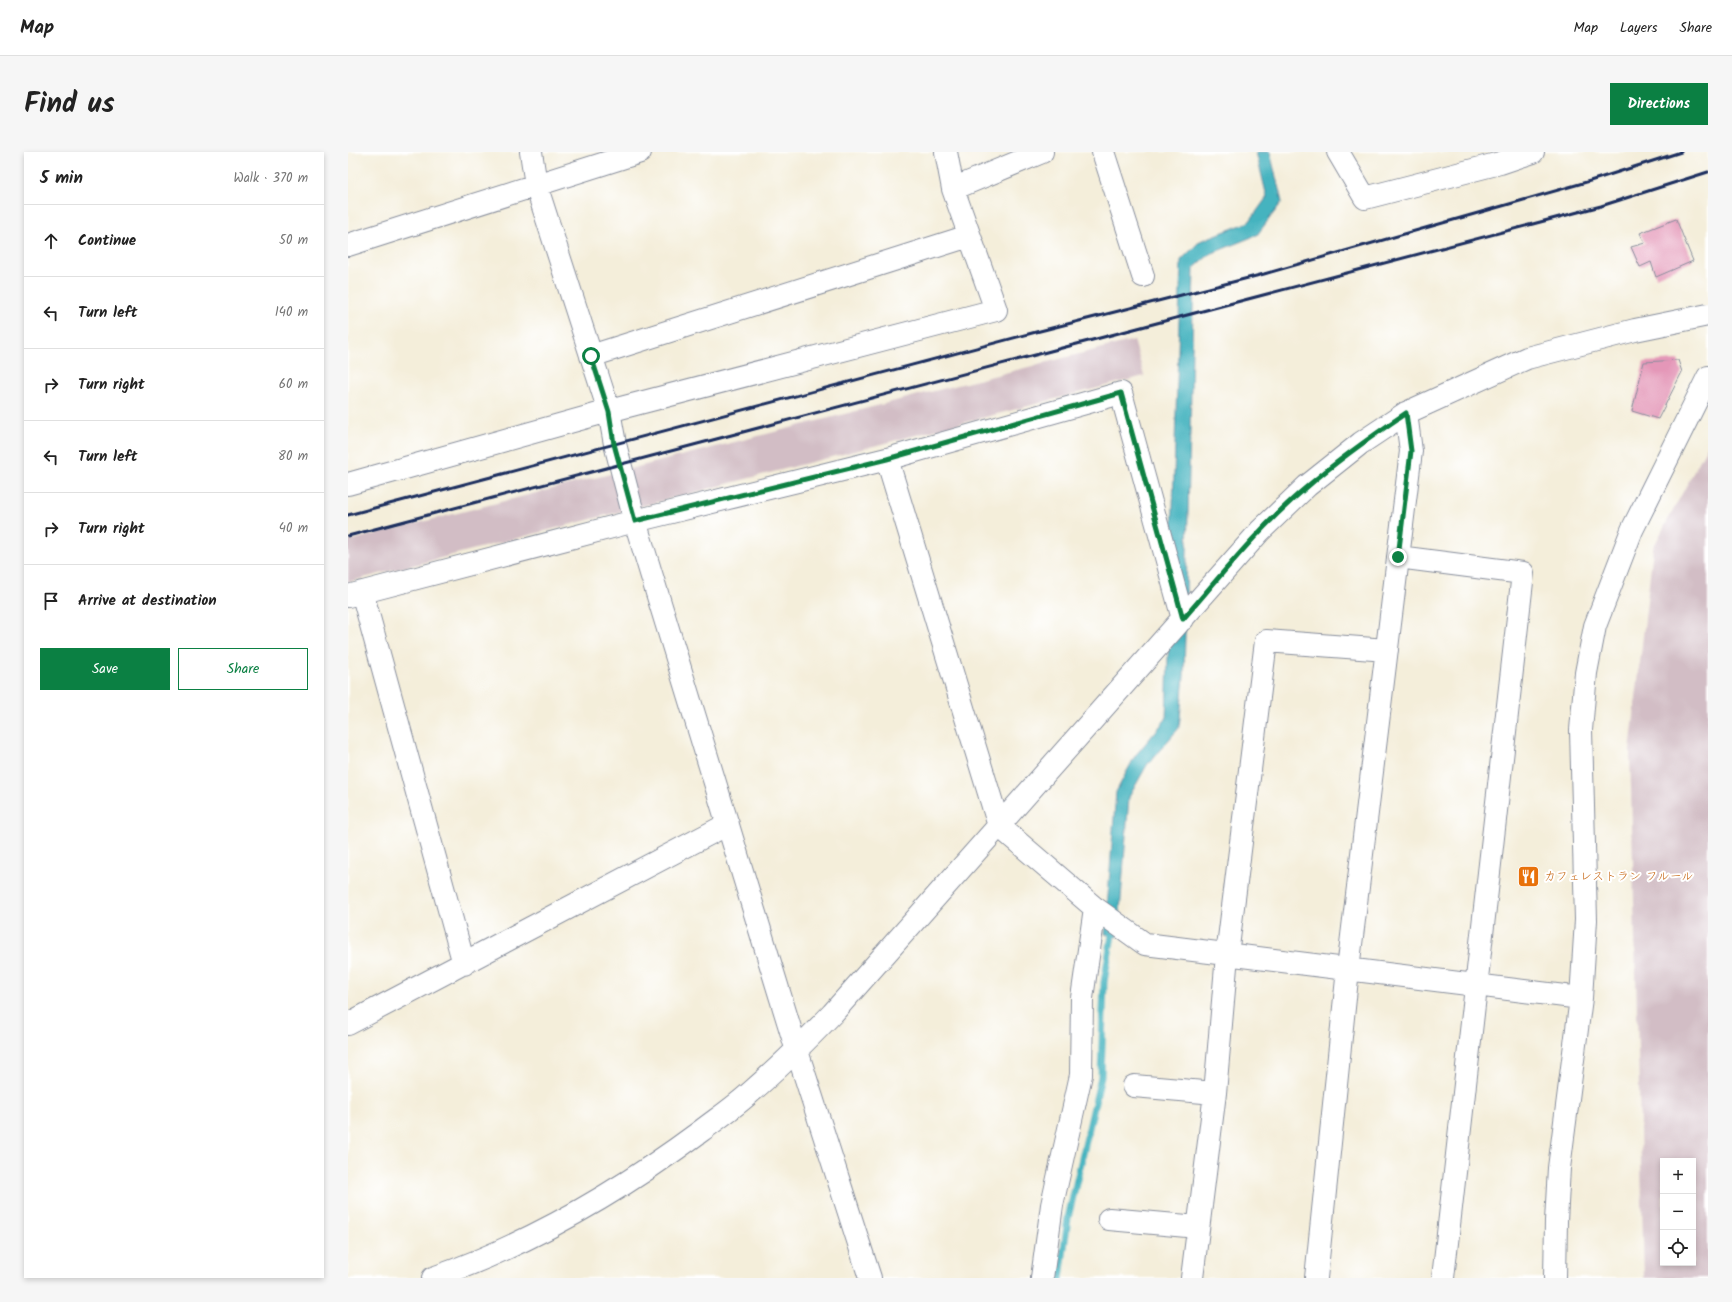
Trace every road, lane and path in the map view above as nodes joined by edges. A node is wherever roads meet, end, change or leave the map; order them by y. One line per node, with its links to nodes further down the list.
1 (531, 152): 9 (street)
2 (640, 152): 9 (street)
3 (946, 152): 10 (street)
4 (1042, 152): 10 (street)
5 (1104, 152): 13 (street)
6 (1338, 152): 8 (street)
7 (1533, 152): 8 (street)
8 (1495, 158)
9 (536, 185): 12 (street); 15 (street)
10 (953, 189): 11 (street)
11 (969, 236): 15 (street); 17 (street)
12 (348, 245)
13 (1143, 276)
14 (1708, 315): 18 (street)
15 (591, 356): 17 (street)
16 (1708, 377): 33 (street)
17 (609, 412): 20 (street); 21 (street)
18 (1406, 413): 22 (street); 24 (street)
19 (887, 459): 21 (street); 24 (street); 27 (street)
20 (348, 484)
21 (635, 521): 23 (street); 26 (street)
22 (1398, 557): 25 (street); 32 (street)
23 (355, 594): 30 (street)
24 (1183, 619): 27 (street)
25 (1387, 650): 29 (street); 31 (street)
26 (728, 824): 30 (street); 35 (street)
27 (999, 826): 28 (street); 35 (street)
28 (1095, 908): 29 (street); 42 (street)
29 (1227, 955): 31 (street); 37 (street)
30 (464, 964): 34 (street)
31 (1348, 969): 32 (street); 44 (street)
32 (1475, 985): 33 (street); 45 (street)
33 (1581, 998): 46 (street)
34 (348, 1024)
35 (797, 1051): 40 (street); 41 (street)
36 (1134, 1086): 37 (street)
37 (1215, 1093): 39 (street)
38 (1108, 1219): 39 (street)
39 (1198, 1227): 43 (street)
40 (433, 1278)
41 (870, 1278)
42 (1042, 1278)
43 (1192, 1278)
44 (1316, 1278)
45 (1443, 1278)
46 (1554, 1278)

